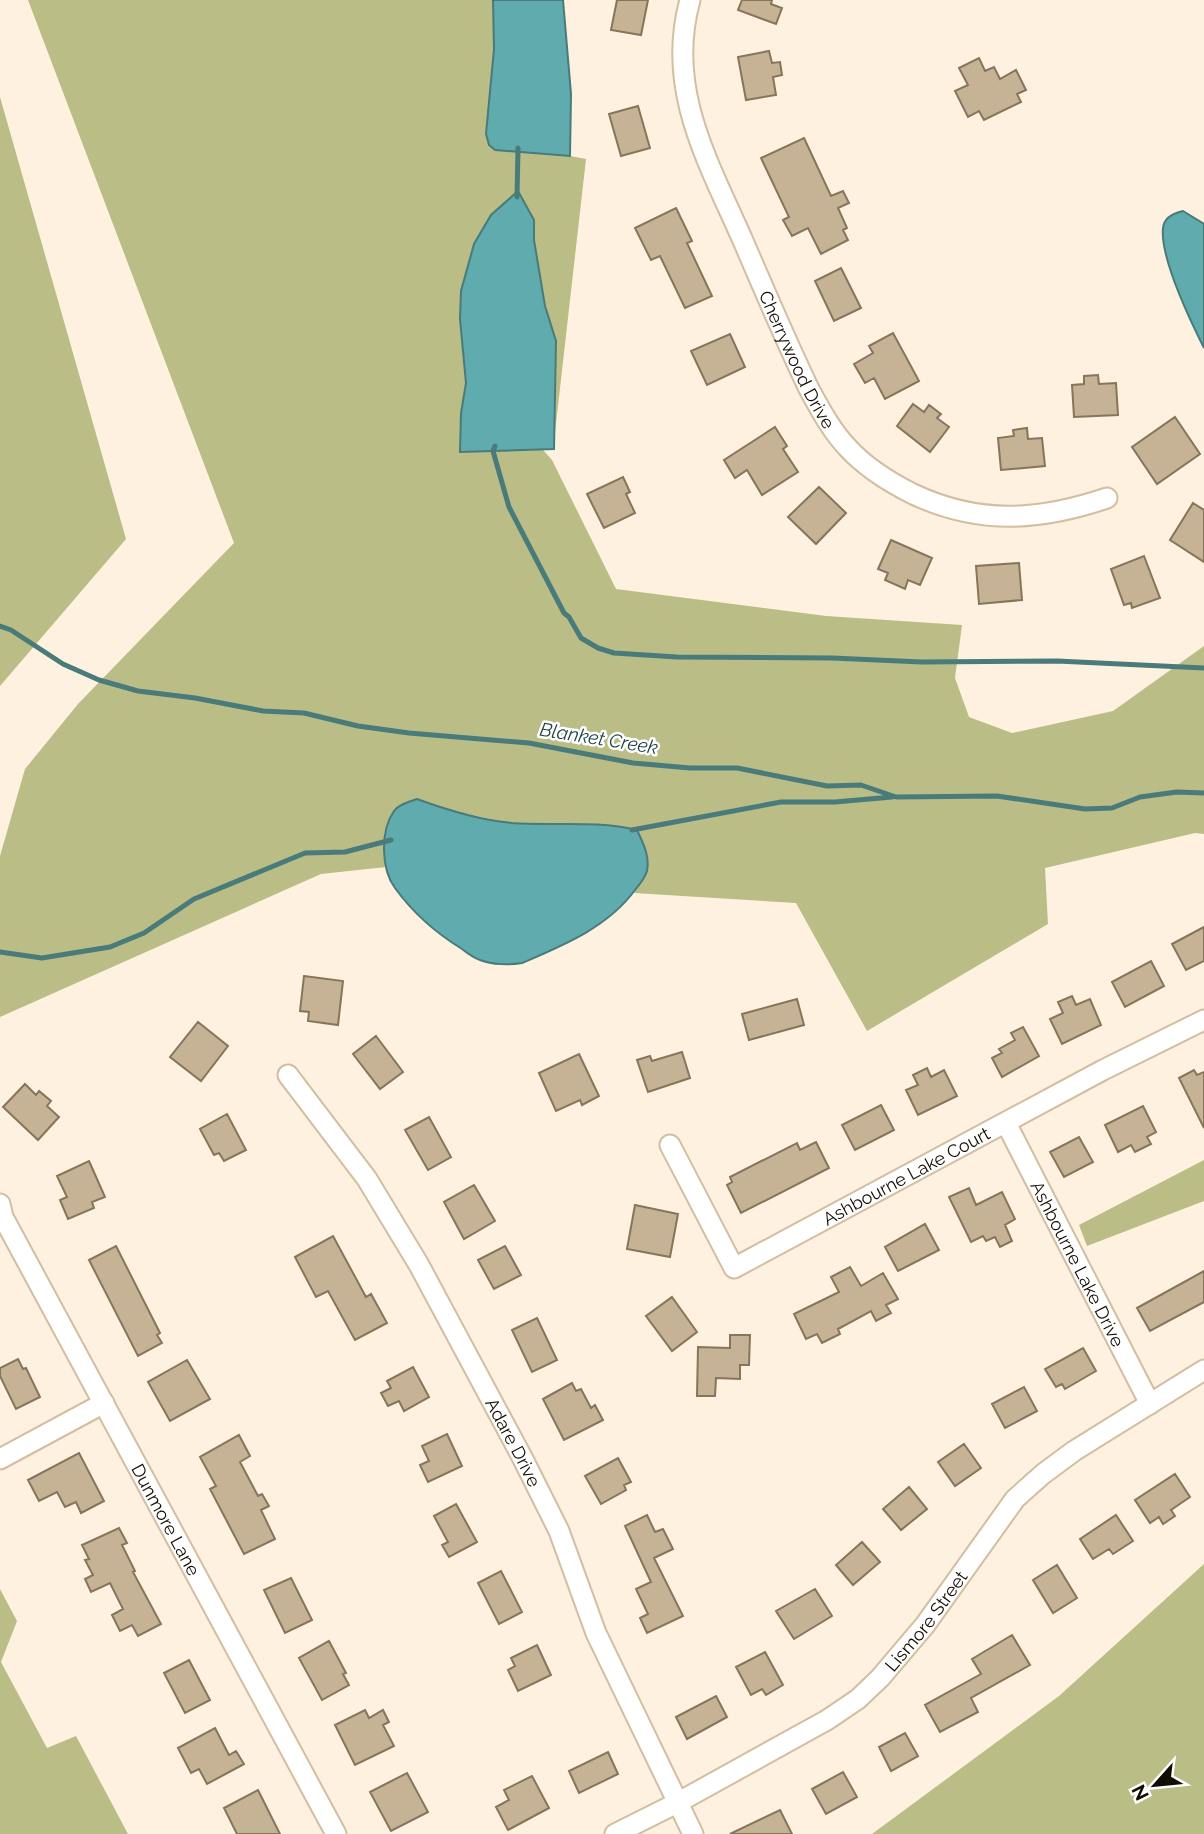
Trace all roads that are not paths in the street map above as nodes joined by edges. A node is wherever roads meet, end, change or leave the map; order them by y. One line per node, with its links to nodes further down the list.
1 (691, 0): 2 (street, Cherrywood Drive)
2 (1107, 498)
3 (1204, 1020): 5 (street, Ashbourne Lake Court)
4 (288, 1075): 12 (street, Adare Drive)
5 (1006, 1124): 6 (street, Ashbourne Lake Court); 10 (street, Ashbourne Lake Drive)
6 (670, 1145)
7 (0, 1204): 9 (street, Dunmore Lane)
8 (1204, 1370): 10 (street, Lismore Street)
9 (104, 1403): 11 (street); 13 (street, Dunmore Lane)
10 (1150, 1404): 12 (street, Lismore Street)
11 (0, 1459)
12 (677, 1803): 14 (street, Lismore Street); 15 (street, Adare Drive)
13 (336, 1834)
14 (615, 1834)
15 (693, 1834)

